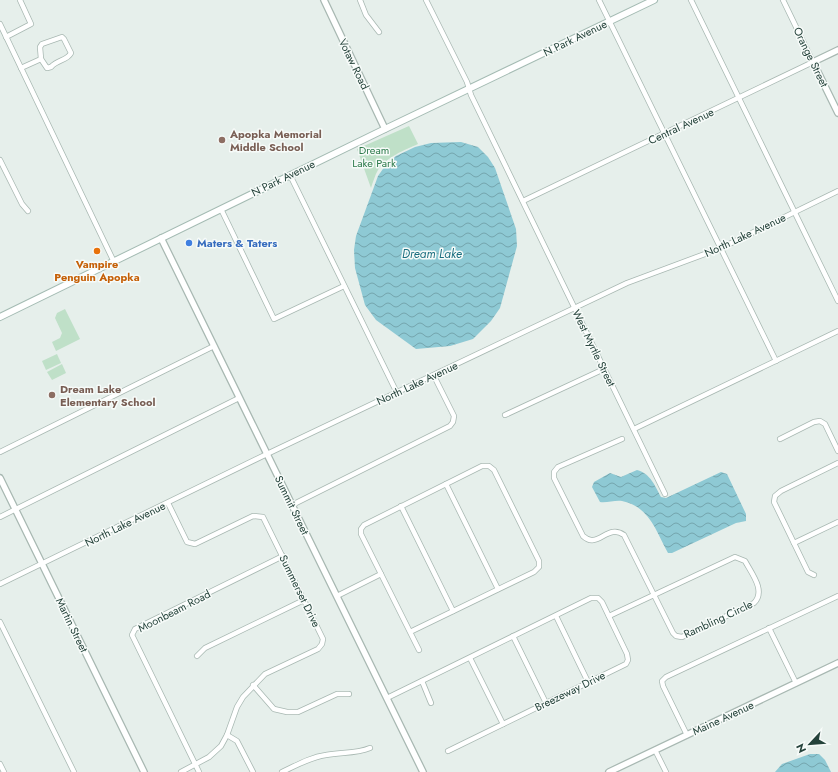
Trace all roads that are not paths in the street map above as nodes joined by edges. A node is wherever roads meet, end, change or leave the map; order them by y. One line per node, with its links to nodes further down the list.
1 (20, 0): 12 (street)
2 (324, 0): 20 (street, Votaw Road)
3 (360, 0): 11 (street)
4 (426, 0): 17 (street, West Myrtle Street)
5 (599, 0): 9 (street)
6 (654, 0): 9 (main road, N Park Avenue)
7 (691, 0): 18 (street)
8 (783, 0): 15 (street, Orange Street)
9 (610, 21): 17 (main road, N Park Avenue); 21 (street)
10 (0, 24): 12 (street)
11 (378, 32)
12 (6, 37): 16 (street)
13 (838, 50): 15 (street, Central Avenue)
14 (41, 59): 14 (street); 16 (street)
15 (813, 62): 18 (street, Central Avenue); 19 (street, Orange Street)
16 (21, 68): 31 (street)
17 (469, 89): 20 (main road, N Park Avenue); 25 (street, West Myrtle Street)
18 (739, 98): 21 (street, Central Avenue); 28 (street)
19 (838, 113)
20 (385, 129): 23 (main road, N Park Avenue)
21 (665, 134): 25 (street, Central Avenue); 30 (street)
22 (0, 160): 27 (street)
23 (290, 175): 26 (main road, N Park Avenue); 32 (street)
24 (838, 191): 28 (street, North Lake Avenue)
25 (523, 201): 34 (street, West Myrtle Street)
26 (221, 209): 29 (main road, N Park Avenue); 32 (street)
27 (28, 211)
28 (795, 211): 30 (street, North Lake Avenue); 33 (street)
29 (161, 238): 31 (main road, N Park Avenue); 37 (street, Summit Street)
30 (721, 248): 34 (street, North Lake Avenue); 38 (street)
31 (114, 262): 35 (main road, N Park Avenue)
32 (344, 286): 41 (street)
33 (838, 301)
34 (575, 309): 39 (street, West Myrtle Street); 40 (street, North Lake Avenue)
35 (0, 317)
36 (838, 331): 38 (street)
37 (214, 346): 42 (street, Summit Street); 48 (street)
38 (776, 361): 44 (street)
39 (604, 369): 43 (street); 44 (street, West Myrtle Street)
40 (434, 376): 41 (street, North Lake Avenue); 55 (street)
41 (397, 393): 49 (street, North Lake Avenue)
42 (239, 398): 49 (street, Summit Street); 57 (street)
43 (505, 415)
44 (634, 429): 53 (street, West Myrtle Street)
45 (622, 439): 67 (street)
46 (780, 439): 47 (street)
47 (838, 451)
48 (0, 452)
49 (267, 454): 54 (street, North Lake Avenue); 55 (street, Summit Street)
50 (838, 463): 60 (street)
51 (0, 478): 57 (street, Martin Street)
52 (446, 484): 56 (street); 66 (street); 66 (street)
53 (665, 494)
54 (168, 503): 61 (street, Summerset Drive); 62 (street, North Lake Avenue)
55 (292, 504): 68 (street, Summit Street)
56 (401, 506): 63 (street); 71 (street)
57 (15, 510): 58 (street); 62 (street, Martin Street)
58 (0, 517)
59 (838, 522): 60 (street)
60 (794, 543): 64 (street)
61 (283, 556): 70 (street, Summerset Drive); 97 (street, Moonbeam Road)
62 (42, 565): 65 (street, North Lake Avenue); 100 (street, Martin Street)
63 (381, 574): 68 (street); 76 (street)
64 (814, 575)
65 (0, 584)
66 (498, 589): 71 (street)
67 (653, 595): 67 (street, Rambling Circle); 73 (street, Rambling Circle)
68 (337, 596): 87 (street, Summit Street)
69 (838, 596): 75 (street)
70 (304, 600): 79 (street); 85 (street, Summerset Drive)
71 (453, 610): 76 (street)
72 (556, 616): 73 (street, Breezeway Drive); 77 (street); 83 (street)
73 (609, 616): 83 (street, Breezeway Drive)
74 (0, 622): 99 (street)
75 (769, 628): 84 (street); 92 (street)
76 (410, 632): 78 (street)
77 (513, 636): 80 (street); 89 (street)
78 (419, 650)
79 (197, 656)
80 (470, 658): 82 (street); 90 (street)
81 (838, 663): 84 (street, Maine Avenue)
82 (422, 681): 87 (street); 88 (street)
83 (588, 682): 89 (street, Breezeway Drive)
84 (796, 684): 92 (street, Maine Avenue)
85 (253, 685): 86 (street); 91 (street, Summerset Drive)
86 (349, 694)
87 (387, 698): 105 (street, Summit Street)
88 (431, 703)
89 (546, 703): 90 (street, Breezeway Drive)
90 (503, 724): 95 (street, Breezeway Drive)
91 (227, 735): 97 (street, Summerset Drive); 103 (street)
92 (687, 735): 94 (street, Maine Avenue)
93 (370, 748): 104 (street)
94 (655, 750): 106 (street, Maine Avenue); 107 (street)
95 (448, 751)
96 (0, 764): 98 (street)
97 (196, 765): 101 (street, Summerset Drive); 102 (street)
98 (4, 772)
99 (74, 772)
100 (144, 772)
101 (181, 772)
102 (199, 772)
103 (253, 772)
104 (282, 772)
105 (423, 772)
106 (609, 772)
107 (666, 772)

